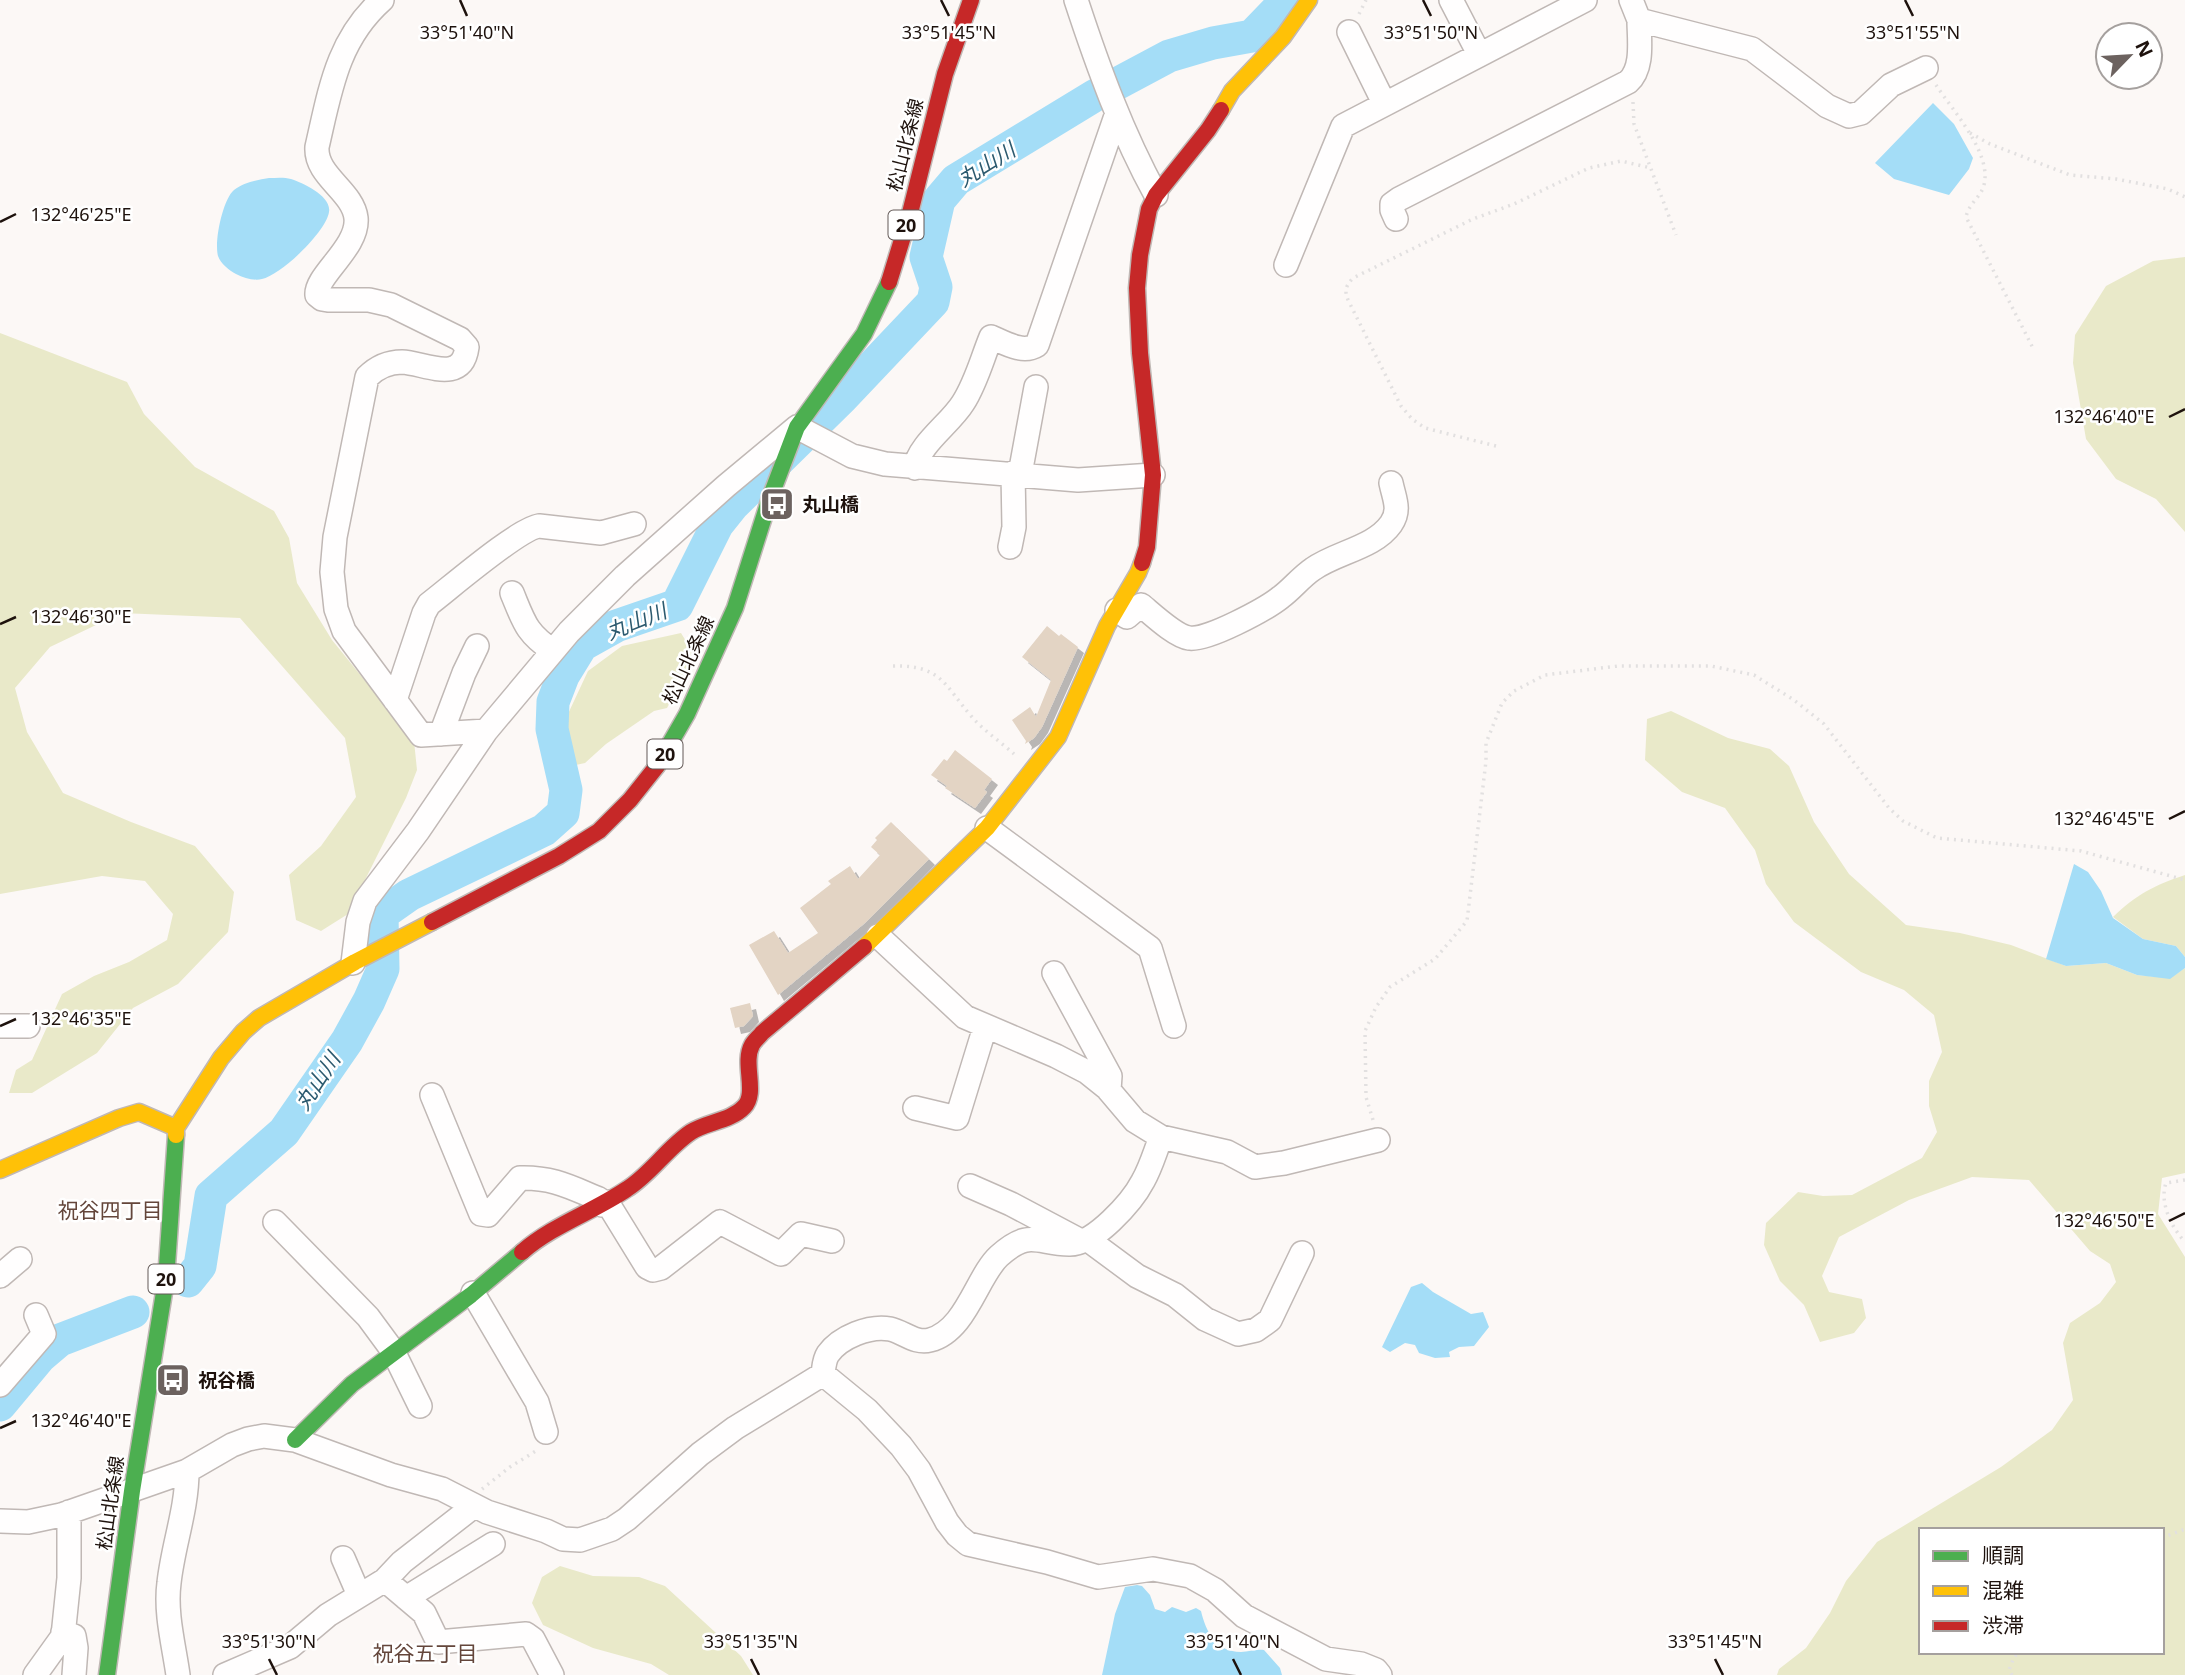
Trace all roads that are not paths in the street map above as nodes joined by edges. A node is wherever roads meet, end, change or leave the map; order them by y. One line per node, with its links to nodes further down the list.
1 (382, 0): 28 (street)
2 (971, 0): 17 (main road, 松山北条線 / 20)
3 (1076, 0): 12 (street)
4 (1309, 0): 13 (main road)
5 (1451, 0): 9 (street)
6 (1574, 2): 9 (street)
7 (1635, 10): 10 (street); 14 (street)
8 (1349, 32): 11 (street)
9 (1479, 54): 11 (street)
10 (1926, 68)
11 (1384, 103): 15 (street)
12 (1117, 113): 13 (street); 18 (street)
13 (1156, 195): 20 (main road)
14 (1396, 219)
15 (1286, 265)
16 (1036, 387): 19 (street)
17 (797, 428): 18 (street); 27 (street); 33 (main road, 松山北条線 / 20)
18 (915, 468): 19 (street)
19 (1017, 474): 20 (street); 23 (street)
20 (1153, 475): 25 (main road)
21 (1391, 483): 25 (street)
22 (634, 524): 28 (street)
23 (1010, 547)
24 (512, 593): 27 (street)
25 (1117, 610): 31 (main road)
26 (477, 646): 30 (street)
27 (552, 651): 29 (street)
28 (395, 700): 30 (street)
29 (486, 731): 30 (street); 33 (street)
30 (441, 734)
31 (987, 828): 32 (main road); 36 (street)
32 (878, 936): 38 (street); 47 (main road)
33 (354, 962): 42 (main road, 松山北条線 / 20)
34 (1054, 973): 39 (street)
35 (0, 1026): 37 (street)
36 (1174, 1026)
37 (28, 1027)
38 (985, 1027): 39 (street); 41 (street)
39 (1109, 1090): 43 (street)
40 (432, 1095): 47 (street)
41 (915, 1108)
42 (176, 1128): 45 (main road); 63 (main road, 松山北条線 / 20)
43 (1161, 1137): 44 (street); 49 (street)
44 (1378, 1140)
45 (0, 1170)
46 (970, 1186): 49 (street)
47 (604, 1204): 50 (street); 54 (main road)
48 (275, 1222): 56 (street)
49 (1085, 1240): 51 (street); 57 (street)
50 (832, 1241)
51 (1302, 1253)
52 (20, 1259): 53 (street)
53 (0, 1276)
54 (473, 1293): 56 (main road); 60 (street)
55 (36, 1315): 58 (street)
56 (393, 1351): 59 (street); 61 (main road)
57 (823, 1374): 64 (street); 80 (street)
58 (0, 1385)
59 (420, 1406)
60 (546, 1432)
61 (295, 1440): 62 (street); 64 (street)
62 (187, 1471): 63 (street); 77 (street)
63 (132, 1490): 65 (street); 76 (main road, 松山北条線 / 20)
64 (471, 1504): 69 (street)
65 (69, 1512): 66 (street); 72 (street)
66 (0, 1521)
67 (493, 1544): 71 (street)
68 (343, 1558): 70 (street)
69 (385, 1580): 70 (street); 71 (street)
70 (359, 1595): 73 (street)
71 (406, 1598): 79 (street)
72 (63, 1632): 74 (street); 75 (street)
73 (271, 1666): 78 (street)
74 (35, 1675)
75 (74, 1675)
76 (107, 1675)
77 (178, 1675)
78 (225, 1675)
79 (552, 1675)
80 (1380, 1675)

